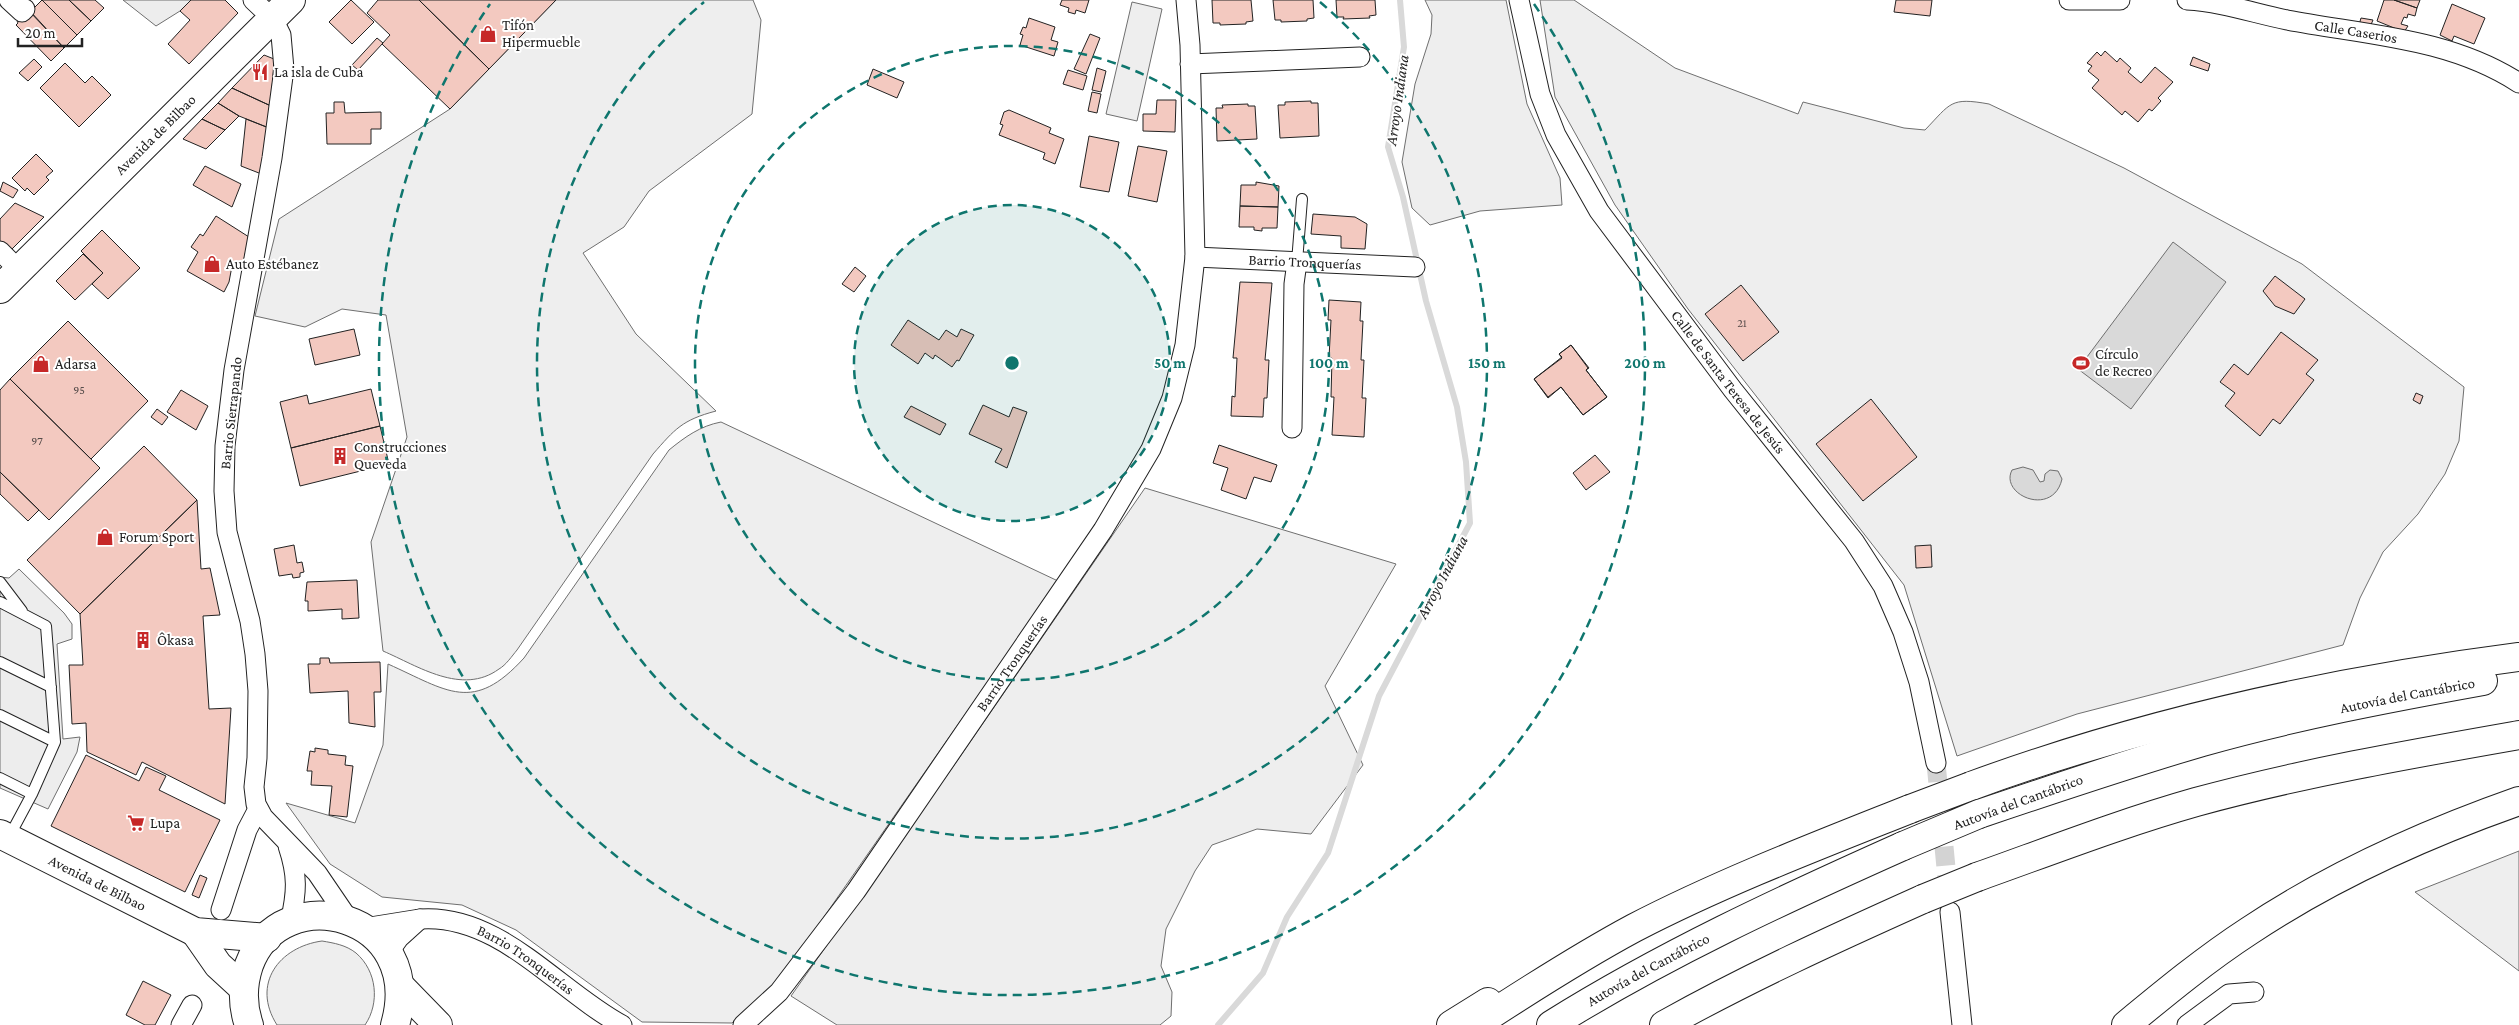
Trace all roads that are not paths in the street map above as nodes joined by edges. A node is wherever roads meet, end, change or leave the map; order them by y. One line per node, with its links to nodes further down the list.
1 (9, 0): 8 (street)
2 (253, 0): 9 (street)
3 (1186, 0): 11 (street, Barrio Tronquerías)
4 (1519, 0): 31 (street, Calle de Santa Teresa de Jesús)
5 (2069, 0): 6 (street)
6 (2120, 0)
7 (2187, 0): 12 (street, Calle Caserios)
8 (25, 9)
9 (282, 10): 18 (main road, Avenida de Bilbao); 35 (street, Barrio Sierrapando)
10 (1360, 57): 11 (street)
11 (1190, 64): 15 (street, Barrio Tronquerías)
12 (2519, 83)
13 (1302, 200): 16 (lane)
14 (0, 251): 18 (street)
15 (1195, 257): 16 (street, Barrio Tronquerías); 56 (street, Barrio Tronquerías)
16 (1297, 262): 17 (street, Barrio Tronquerías); 20 (street, Barrio Tronquerías)
17 (1415, 267)
18 (20, 270): 19 (main road, Avenida de Bilbao)
19 (0, 289)
20 (1292, 428)
21 (0, 582): 23 (lane)
22 (0, 602): 23 (lane)
23 (24, 614): 27 (lane)
24 (2519, 657): 45 (main road, bridge)
25 (0, 662): 27 (lane)
26 (2519, 676): 59 (main road, Autovía del Cantábrico, bridge)
27 (51, 687): 30 (lane)
28 (0, 716): 30 (lane)
29 (2519, 735): 60 (main road, bridge)
30 (55, 742): 33 (lane)
31 (1936, 763)
32 (0, 778): 33 (lane)
33 (32, 794): 36 (lane)
34 (2519, 801): 47 (main road)
35 (258, 809): 37 (street); 38 (street)
36 (4, 836): 43 (main road, Avenida de Bilbao)
37 (286, 842): 41 (street); 42 (street)
38 (221, 910)
39 (1950, 912): 61 (street)
40 (420, 919): 42 (street, Barrio Tronquerías); 46 (street); 55 (street, Barrio Tronquerías)
41 (290, 922): 42 (main road); 44 (main road)
42 (356, 924): 46 (main road)
43 (195, 932): 44 (main road); 48 (main road)
44 (267, 938): 48 (main road)
45 (1594, 950): 57 (main road); 58 (main road)
46 (389, 952): 51 (main road)
47 (2214, 955): 62 (main road); 63 (main road)
48 (243, 988): 52 (main road)
49 (2254, 992): 64 (street)
50 (192, 1005): 53 (street)
51 (404, 1011): 54 (main road)
52 (246, 1022)
53 (182, 1025)
54 (438, 1025)
55 (622, 1025)
56 (743, 1025)
57 (1451, 1025)
58 (1475, 1025)
59 (1551, 1025)
60 (1664, 1025)
61 (1962, 1025)
62 (2126, 1025)
63 (2138, 1025)
64 (2187, 1025)

